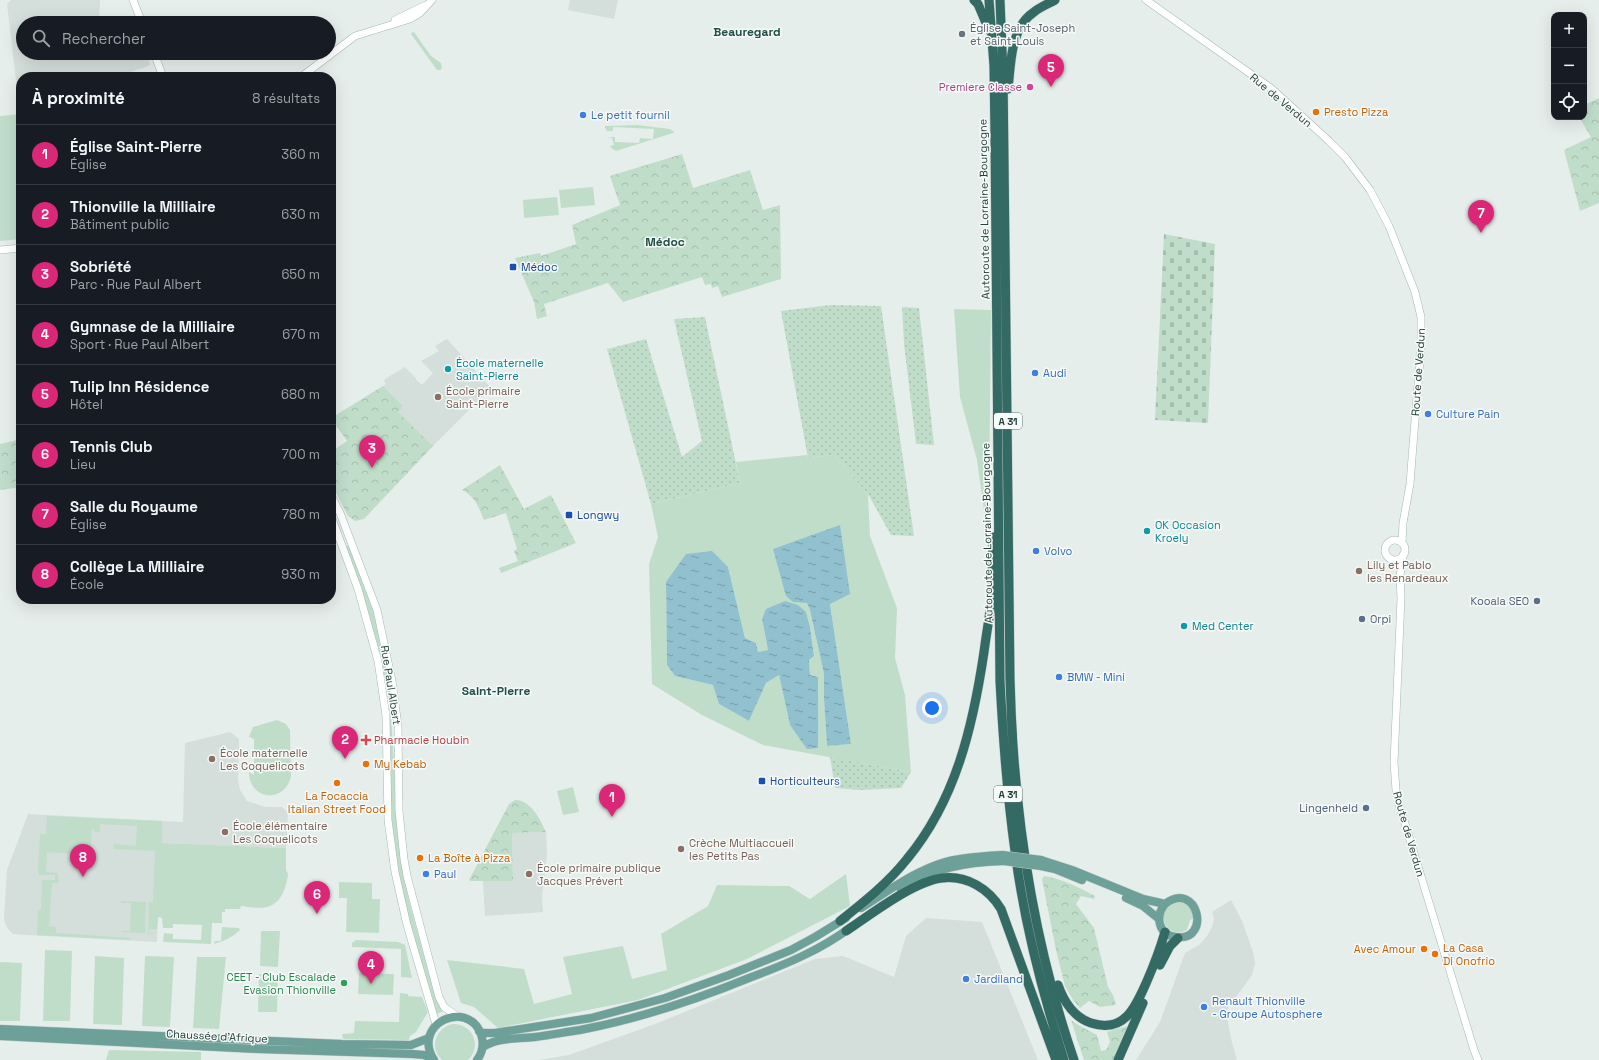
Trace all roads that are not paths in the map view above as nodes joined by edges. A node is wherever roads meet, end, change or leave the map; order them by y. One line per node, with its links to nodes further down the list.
1 (133, 0): 8 (main road)
2 (974, 0): 10 (highway)
3 (989, 0): 10 (highway, Autoroute de Lorraine-Bourgogne / A 31)
4 (1000, 0): 16 (highway, Autoroute de Lorraine-Bourgogne / A 31)
5 (1055, 0): 16 (highway)
6 (1146, 0): 17 (main road, Rue de Verdun)
7 (429, 2): 9 (main road); 9 (main road)
8 (139, 16)
9 (387, 26): 11 (main road)
10 (992, 35): 21 (highway, Autoroute de Lorraine-Bourgogne / A 31)
11 (336, 50)
12 (157, 60): 14 (main road)
13 (323, 60): 15 (main road)
14 (161, 72)
15 (308, 72)
16 (1004, 134): 37 (highway, Autoroute de Lorraine-Bourgogne / A 31)
17 (1389, 226): 22 (main road, Route de Verdun)
18 (16, 248): 19 (main road)
19 (0, 250)
20 (336, 506): 38 (main road, Rue Paul Albert)
21 (998, 521): 33 (highway); 48 (highway, Autoroute de Lorraine-Bourgogne / A 31)
22 (1403, 523): 24 (main road, Route de Verdun); 25 (main road, Route de Verdun)
23 (336, 530): 39 (main road, Rue Paul Albert)
24 (1394, 540): 25 (main road); 27 (main road)
25 (1402, 543): 26 (main road)
26 (1403, 555): 27 (main road); 28 (main road, Route de Verdun)
27 (1391, 559): 28 (main road, Route de Verdun)
28 (1400, 576): 51 (main road, Route de Verdun)
29 (1004, 858): 30 (main road, bridge); 33 (main road); 34 (main road)
30 (1041, 863): 31 (main road); 32 (main road)
31 (1165, 904): 32 (main road); 36 (main road)
32 (1159, 919): 35 (main road)
33 (840, 921): 41 (main road)
34 (846, 931): 44 (main road); 47 (highway)
35 (1164, 932): 36 (main road); 37 (highway)
36 (1178, 938): 50 (highway)
37 (1044, 953): 49 (highway, Autoroute de Lorraine-Bourgogne / A 31)
38 (457, 1016): 39 (main road); 41 (main road)
39 (436, 1024): 43 (main road)
40 (0, 1029): 43 (main road, Chaussée d'Afrique)
41 (479, 1031): 44 (main road)
42 (0, 1036): 45 (main road, Chaussée d'Afrique)
43 (429, 1038): 45 (main road)
44 (482, 1047): 46 (main road)
45 (433, 1060)
46 (477, 1060)
47 (1056, 1060)
48 (1064, 1060)
49 (1074, 1060)
50 (1118, 1060)
51 (1478, 1060)

